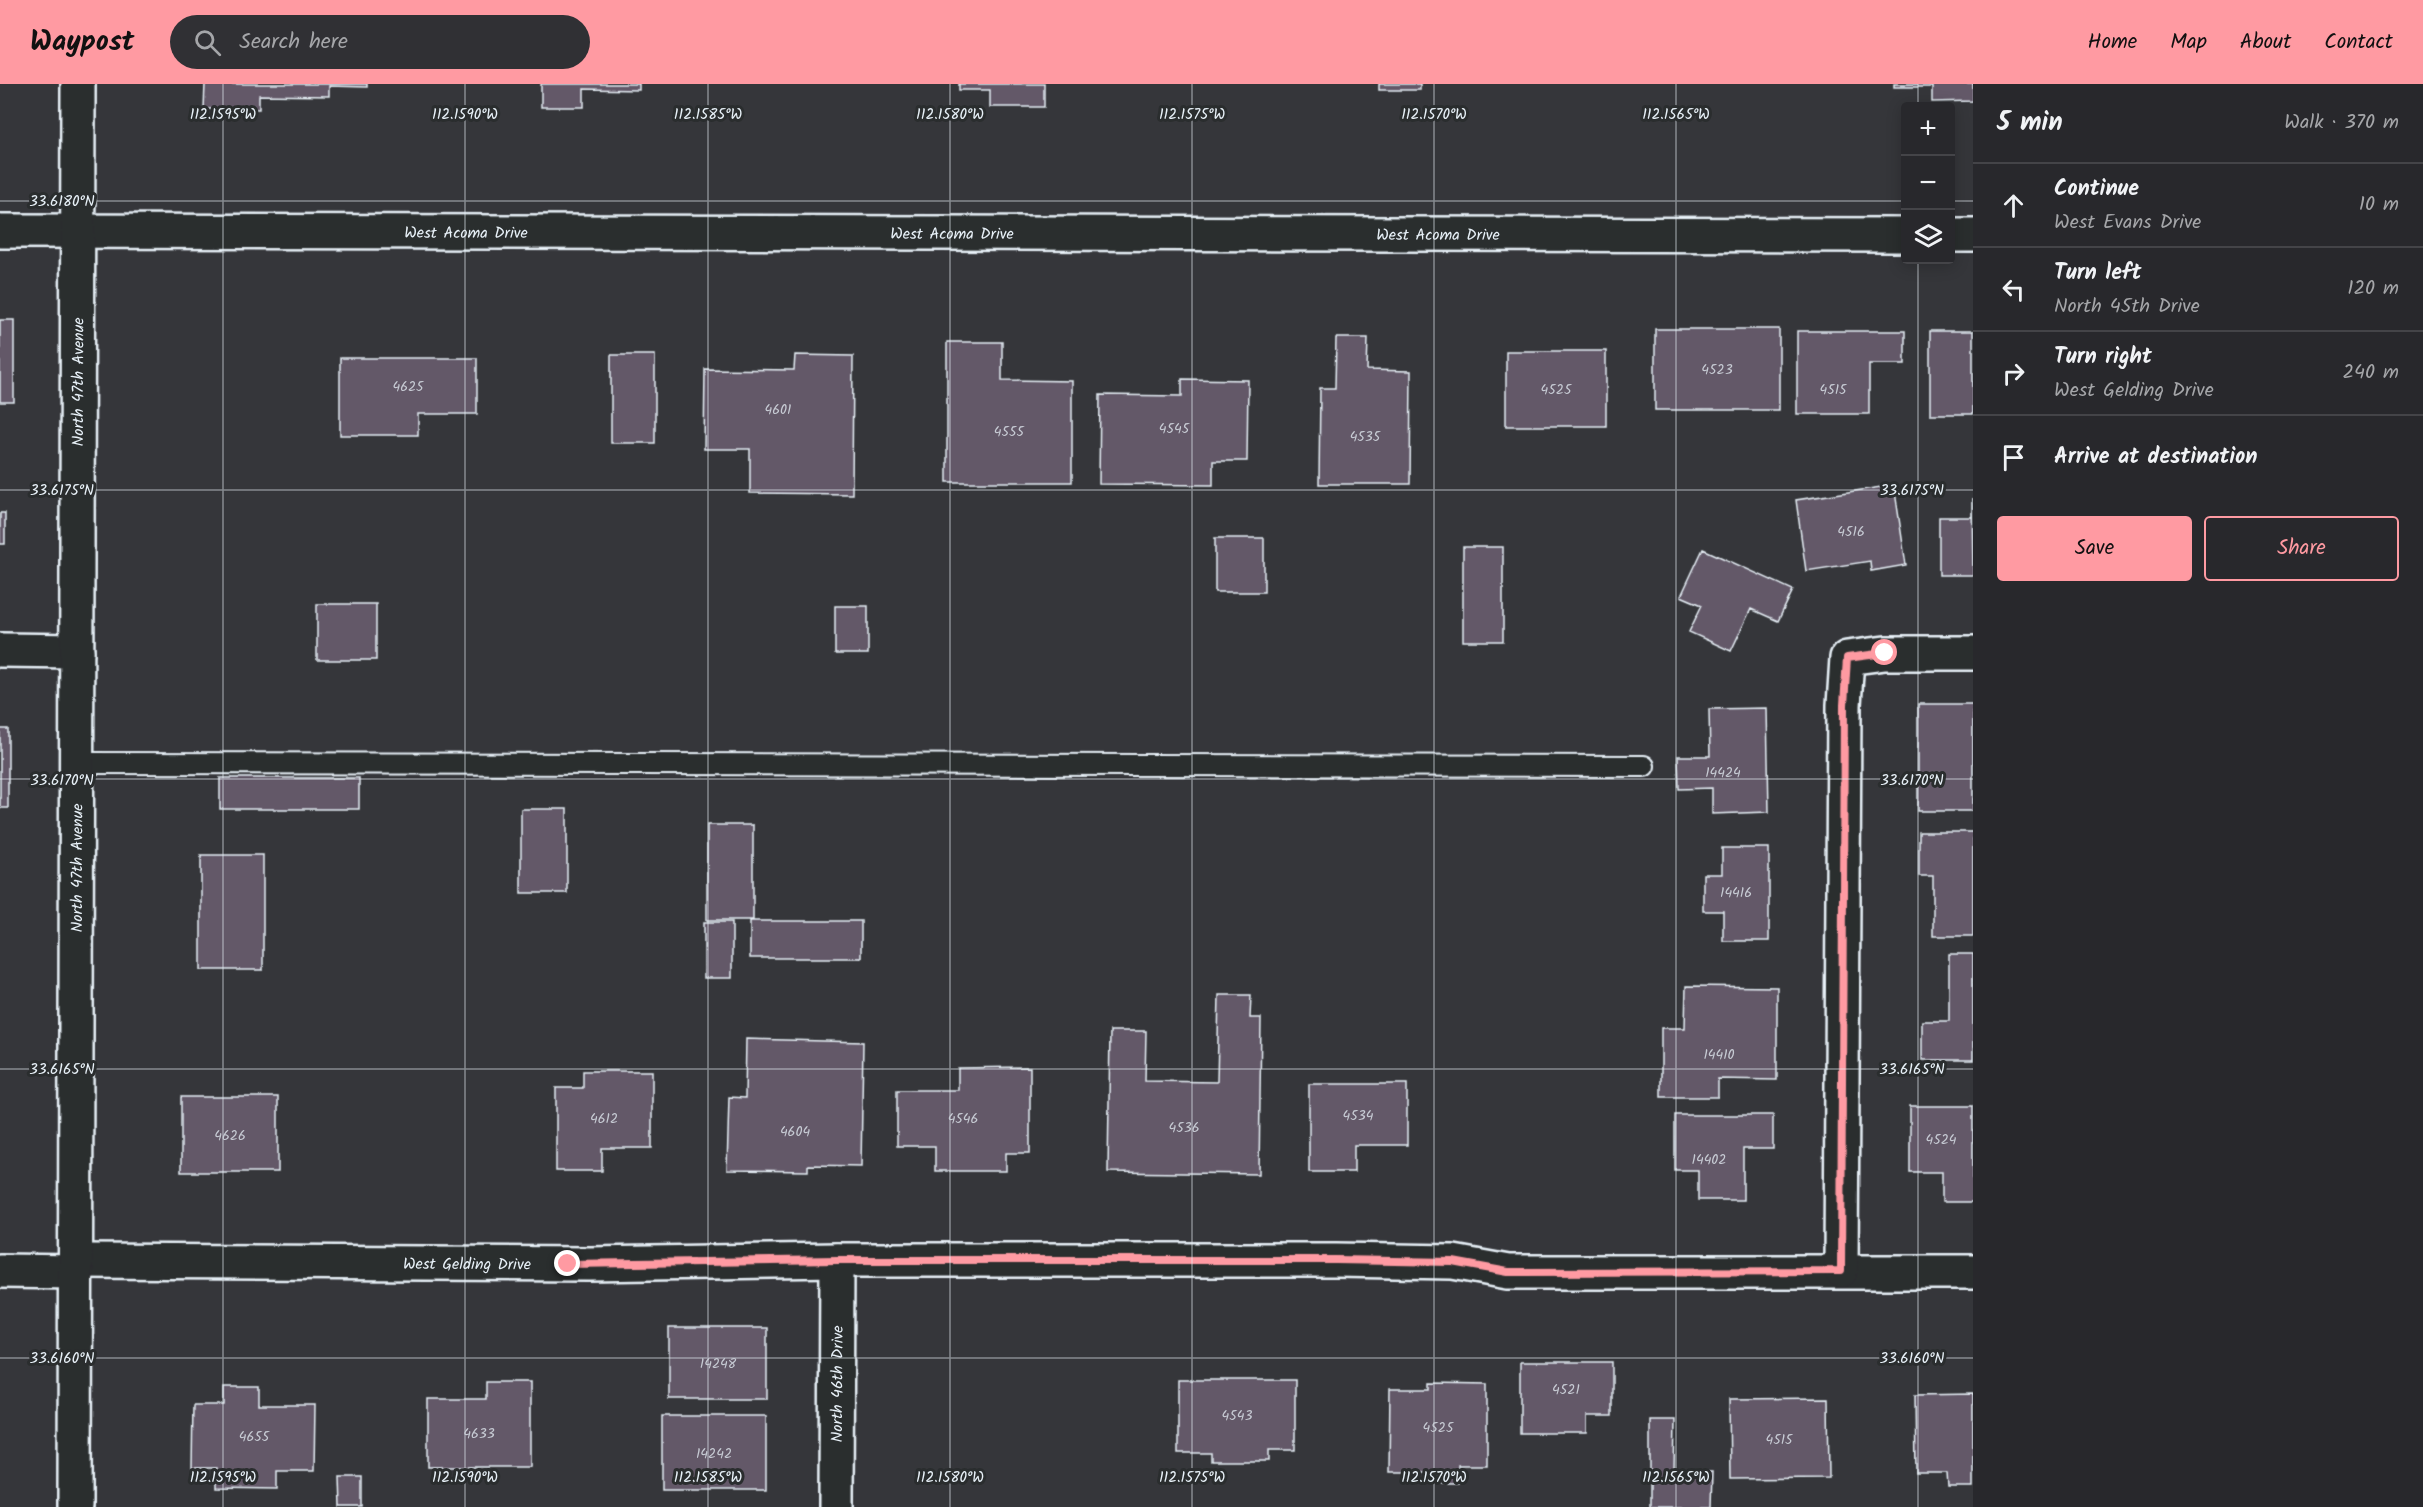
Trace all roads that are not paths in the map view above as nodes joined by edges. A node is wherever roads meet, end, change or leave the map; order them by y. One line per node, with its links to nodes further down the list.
1 (78, 84): 3 (street, North 47th Avenue)
2 (0, 231): 3 (street, West Acoma Drive)
3 (77, 231): 4 (street, West Acoma Drive); 8 (street, North 47th Avenue)
4 (1901, 235)
5 (1955, 235): 6 (street)
6 (1973, 235)
7 (0, 650): 8 (street)
8 (77, 651): 10 (street, North 47th Avenue)
9 (1973, 652): 15 (street)
10 (76, 763): 11 (lane); 13 (street, North 47th Avenue)
11 (1644, 766)
12 (837, 1260): 13 (street, West Gelding Drive); 15 (street, West Gelding Drive); 18 (street, North 46th Drive)
13 (76, 1267): 14 (street, West Gelding Drive); 17 (street, North 47th Avenue)
14 (0, 1271)
15 (1841, 1271): 16 (street, West Gelding Drive)
16 (1973, 1272)
17 (75, 1507)
18 (836, 1507)

